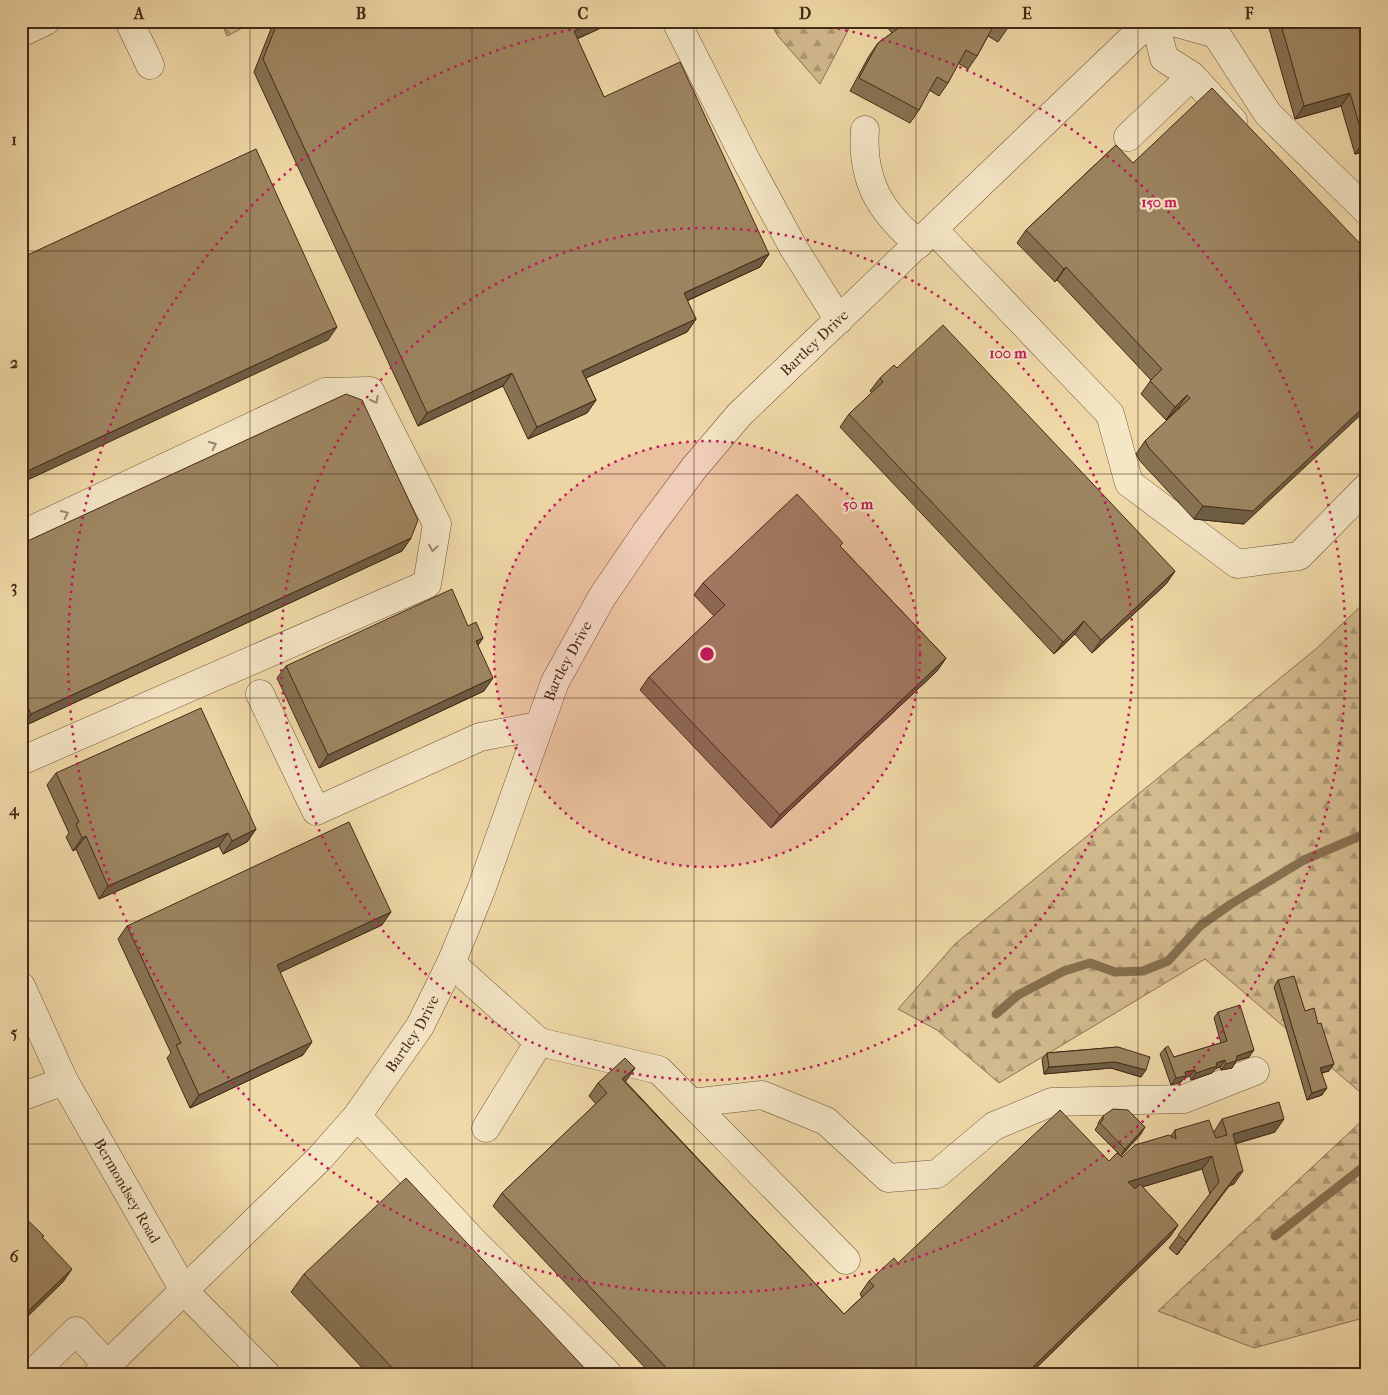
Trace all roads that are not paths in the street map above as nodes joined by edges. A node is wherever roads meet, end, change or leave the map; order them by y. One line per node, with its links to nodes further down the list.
1 (46, 21): 7 (street)
2 (129, 21): 8 (street)
3 (676, 21): 15 (street)
4 (1150, 21): 14 (street, Bartley Drive)
5 (1155, 21): 9 (street)
6 (1170, 21): 13 (street)
7 (21, 33)
8 (150, 65)
9 (1192, 76): 11 (street); 12 (street)
10 (865, 130): 14 (street)
11 (1128, 137)
12 (1254, 142)
13 (1367, 211)
14 (927, 237): 15 (street, Bartley Drive); 16 (street)
15 (839, 320): 19 (street, Bartley Drive)
16 (1367, 487)
17 (21, 534): 20 (street, one-way to 20)
18 (260, 694): 19 (street)
19 (538, 726): 21 (street, Bartley Drive)
20 (21, 761)
21 (451, 963): 23 (street); 28 (street, Bartley Drive)
22 (25, 1004): 25 (street, Bermondsey Road)
23 (539, 1042): 27 (street); 29 (street)
24 (1255, 1071): 27 (street)
25 (64, 1081): 26 (street); 31 (street, Bermondsey Road)
26 (21, 1097)
27 (691, 1103): 30 (street)
28 (357, 1116): 31 (street, Bartley Drive); 35 (street)
29 (486, 1128)
30 (846, 1260)
31 (185, 1292): 32 (street, Bartley Drive); 34 (street, Bermondsey Road)
32 (103, 1370): 33 (street)
33 (32, 1374)
34 (266, 1374)
35 (608, 1374)

